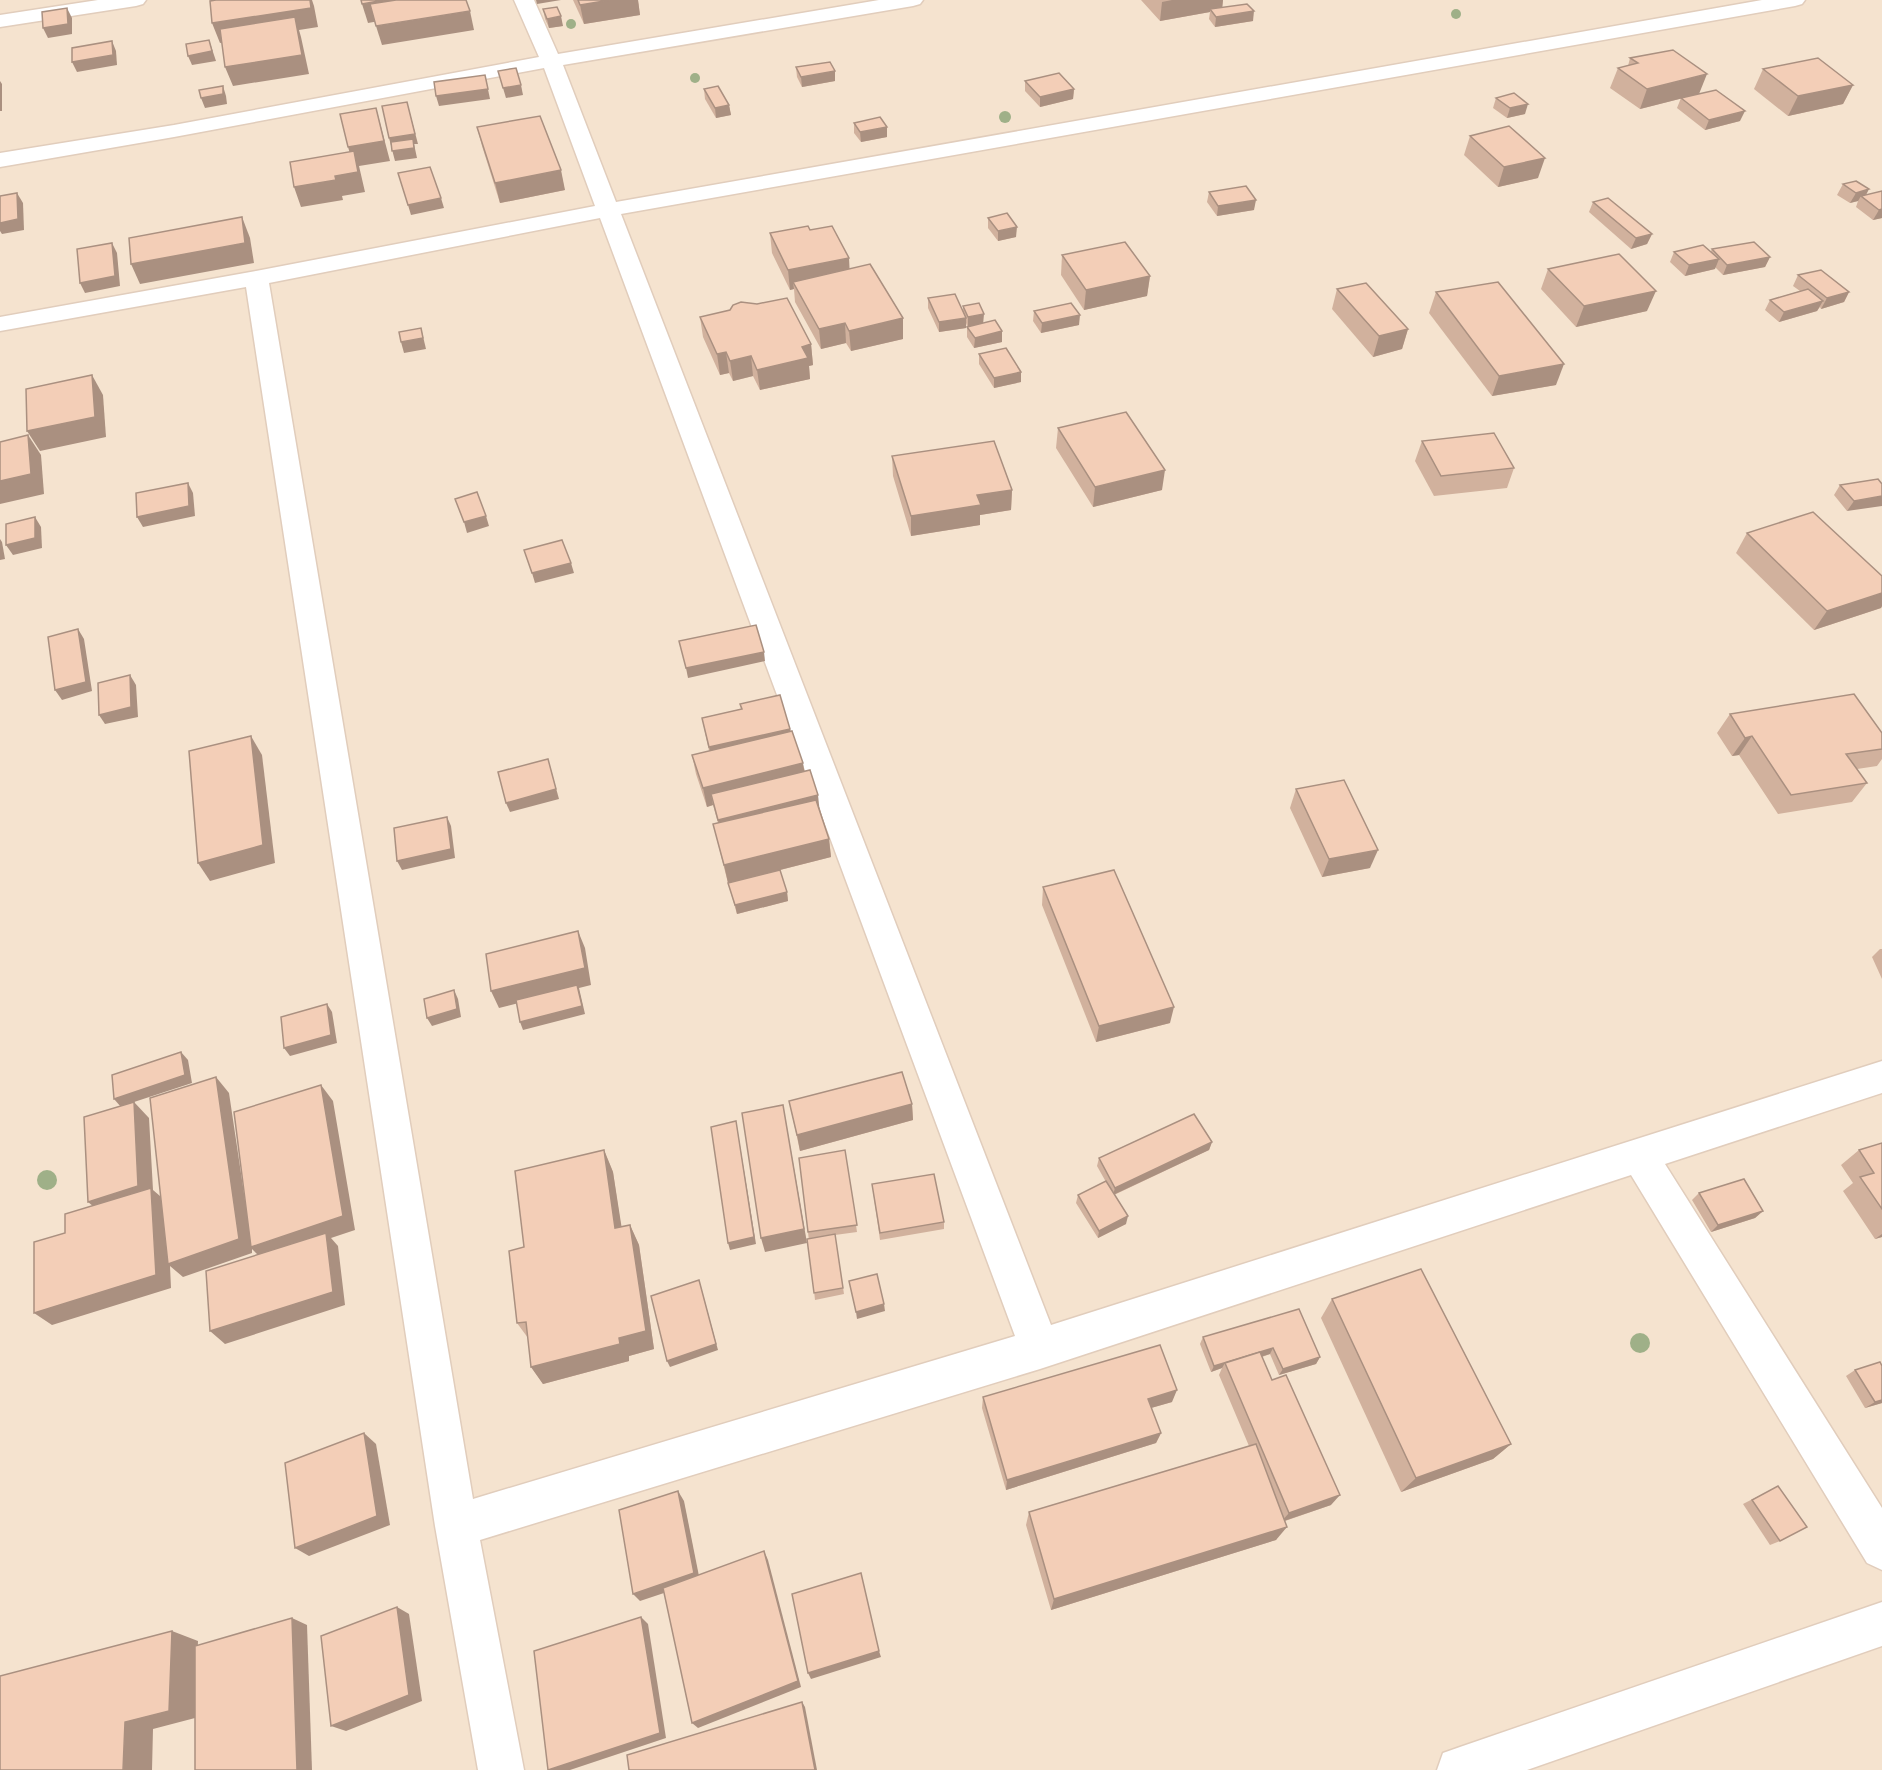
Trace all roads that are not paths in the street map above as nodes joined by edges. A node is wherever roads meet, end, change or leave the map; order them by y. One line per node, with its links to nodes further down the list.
1 (136, 0): 5 (street)
2 (524, 0): 6 (street)
3 (913, 0): 6 (street)
4 (1795, 0): 8 (street)
5 (0, 21)
6 (551, 61): 7 (street); 8 (street)
7 (0, 160)
8 (608, 210): 9 (street); 13 (street)
9 (256, 278): 10 (street); 14 (street)
10 (0, 324)
11 (1882, 1077): 12 (street)
12 (1638, 1154): 13 (street); 15 (street)
13 (1040, 1349): 14 (street)
14 (456, 1526): 17 (street)
15 (1882, 1548)
16 (1882, 1624): 18 (street)
17 (501, 1770)
18 (1460, 1770)

